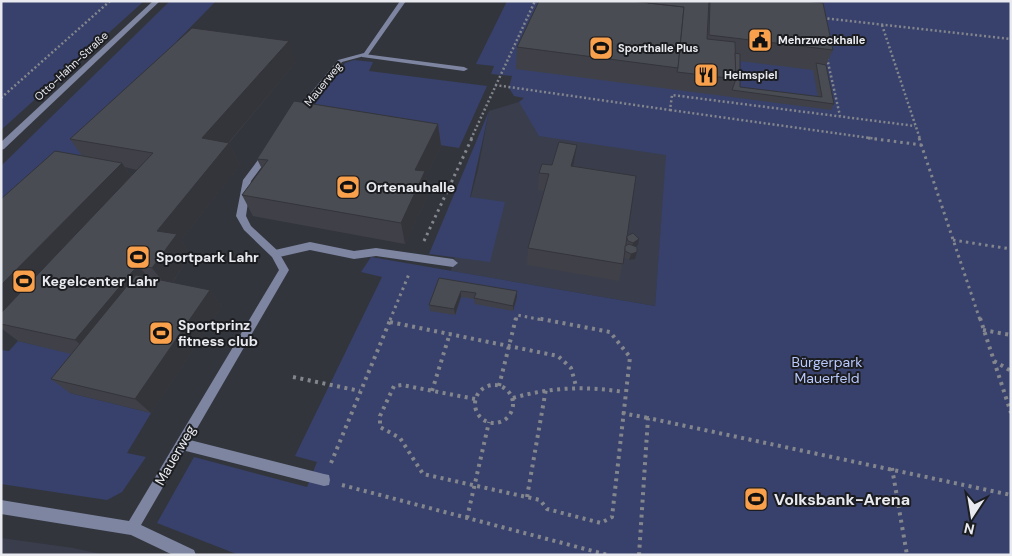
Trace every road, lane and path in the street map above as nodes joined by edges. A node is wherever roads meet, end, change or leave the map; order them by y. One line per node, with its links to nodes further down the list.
1 (110, 1): 12 (path)
2 (156, 1): 18 (street, Otto-Hahn-Straße)
3 (403, 1): 9 (street)
4 (535, 1): 11 (path)
5 (818, 18): 6 (path)
6 (882, 25): 7 (path); 16 (path)
7 (1011, 39)
8 (826, 54): 14 (path)
9 (364, 56): 10 (street, Mauerweg); 15 (street, Mauerweg)
10 (464, 69)
11 (495, 85): 13 (path); 23 (path)
12 (1, 98)
13 (670, 110): 14 (path); 17 (path)
14 (840, 116): 16 (path)
15 (293, 120)
16 (915, 126): 17 (path)
17 (922, 145): 20 (path)
18 (1, 147)
19 (270, 150): 22 (street, Mauerweg)
20 (953, 240): 21 (path); 26 (path)
21 (1011, 249)
22 (274, 254): 23 (street); 45 (street, Mauerweg)
23 (416, 258): 24 (street); 25 (path)
24 (453, 264)
25 (390, 322): 27 (path); 36 (path)
26 (983, 330): 28 (path); 30 (path)
27 (450, 333): 29 (path); 37 (path)
28 (1011, 335)
29 (509, 345): 33 (path); 34 (path); 38 (path)
30 (994, 361): 31 (path); 42 (path)
31 (1011, 371)
32 (293, 377): 36 (path)
33 (499, 386): 39 (path); 40 (path)
34 (576, 386): 35 (path); 38 (path)
35 (546, 389): 39 (path); 50 (path)
36 (360, 391): 47 (path)
37 (432, 391): 40 (path); 48 (path)
38 (624, 392): 41 (path)
39 (513, 398): 44 (path)
40 (475, 399): 44 (path)
41 (622, 413): 43 (path); 50 (path)
42 (1011, 413)
43 (648, 418): 46 (path); 56 (path)
44 (489, 422): 48 (path)
45 (182, 444): 47 (street); 53 (street, Mauerweg)
46 (892, 468): 49 (path); 57 (path)
47 (324, 480): 52 (path)
48 (474, 486): 50 (path); 52 (path)
49 (1011, 495)
50 (527, 497)
51 (1, 507): 53 (street)
52 (467, 518): 55 (path)
53 (132, 528): 54 (street)
54 (189, 555)
55 (608, 555)
56 (639, 555)
57 (907, 555)

